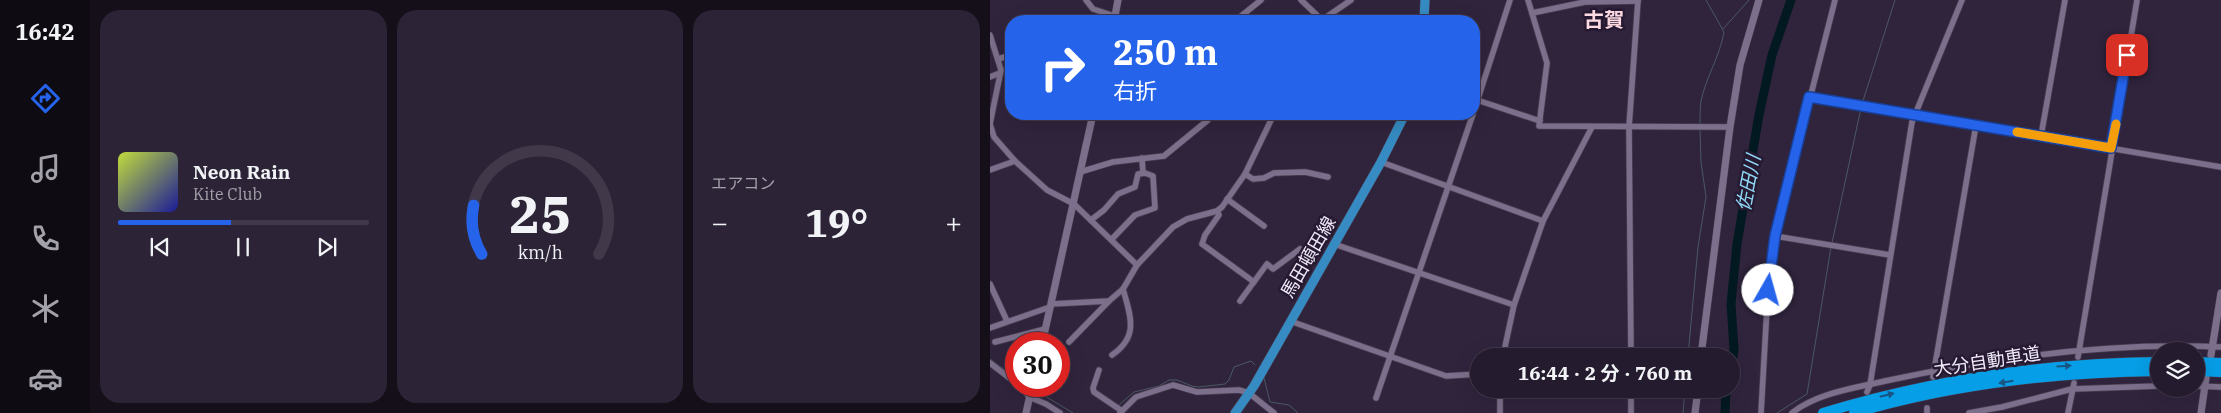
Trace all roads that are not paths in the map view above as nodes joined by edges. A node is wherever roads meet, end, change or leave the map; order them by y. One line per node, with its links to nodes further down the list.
1 (1086, 0): 16 (street)
2 (1118, 0): 17 (street)
3 (1261, 0): 18 (street)
4 (1301, 0): 19 (street)
5 (1351, 0): 20 (street)
6 (1425, 0): 21 (main road)
7 (1510, 0): 27 (street)
8 (1528, 0): 15 (street)
9 (1638, 0): 15 (street); 39 (street)
10 (1759, 0): 40 (street)
11 (1835, 0): 28 (street)
12 (1962, 0): 30 (street)
13 (2065, 0): 41 (street)
14 (2137, 0): 42 (street)
15 (1532, 13): 36 (street)
16 (1103, 15)
17 (1114, 15)
18 (1242, 15)
19 (1317, 15)
20 (1331, 15)
21 (1424, 15)
22 (990, 35): 24 (street)
23 (1005, 57): 24 (street)
24 (998, 59): 25 (street)
25 (1000, 73): 26 (street); 44 (street)
26 (990, 76)
27 (1480, 87)
28 (1809, 97): 30 (street); 59 (street)
29 (1480, 100): 36 (street)
30 (1914, 115): 37 (street); 63 (street)
31 (1092, 120): 48 (street)
32 (1208, 120): 43 (street)
33 (1271, 120): 50 (street)
34 (1402, 120): 45 (main road, 馬田頓田線)
35 (1470, 120): 52 (street)
36 (1540, 121): 38 (street)
37 (1976, 125): 41 (street); 97 (street)
38 (1592, 127): 39 (street); 57 (street)
39 (1629, 127): 40 (street); 83 (street)
40 (1730, 127): 84 (street)
41 (2041, 136): 42 (street)
42 (2111, 148): 46 (street); 86 (street)
43 (1142, 158): 48 (street); 49 (street)
44 (1015, 161): 47 (street); 54 (street)
45 (1380, 162): 52 (street); 61 (main road, 馬田頓田線)
46 (2221, 166)
47 (990, 170)
48 (1080, 172): 54 (street)
49 (1143, 173): 56 (street); 60 (street)
50 (1245, 174): 51 (street); 53 (street)
51 (1328, 177)
52 (1448, 187): 57 (street); 65 (street)
53 (1227, 199): 55 (street); 58 (street)
54 (1074, 204): 56 (street); 73 (street)
55 (1217, 210): 64 (street); 66 (street)
56 (1091, 220): 60 (street)
57 (1543, 221): 72 (street)
58 (1264, 226)
59 (1775, 236): 63 (street); 122 (street)
60 (1112, 240): 64 (street)
61 (1334, 244): 65 (street); 74 (main road, 馬田頓田線)
62 (1300, 249): 66 (street)
63 (1890, 255): 101 (street)
64 (1137, 265): 68 (street)
65 (1418, 273): 72 (street); 88 (street)
66 (1254, 282): 71 (street)
67 (990, 284): 75 (street)
68 (1123, 289): 70 (street); 87 (street)
69 (2221, 293): 85 (street)
70 (1110, 301): 73 (street); 79 (street)
71 (1240, 301)
72 (1514, 305): 82 (street)
73 (1050, 306): 75 (street); 77 (street)
74 (1290, 321): 88 (street); 107 (main road, 馬田頓田線)
75 (1007, 322): 76 (street)
76 (990, 328)
77 (1045, 329): 78 (street); 80 (street)
78 (1044, 332)
79 (1070, 341)
80 (995, 342)
81 (2221, 347): 85 (street)
82 (1505, 348)
83 (1631, 348)
84 (1702, 348)
85 (2212, 351): 86 (street)
86 (2079, 354): 97 (street)
87 (1112, 355)
88 (1390, 357): 99 (street); 110 (street)
89 (2150, 362): 124 (highway, 大分自動車道, one-way to 89)
90 (2205, 362): 92 (highway)
91 (990, 363): 98 (street)
92 (2221, 363)
93 (1099, 370): 114 (street)
94 (2150, 371): 125 (highway, 大分自動車道, one-way to 125)
95 (2205, 371): 96 (highway)
96 (2221, 372)
97 (1934, 374): 101 (street)
98 (1005, 375)
99 (1470, 375)
100 (2206, 378): 104 (street)
101 (1870, 385): 106 (street); 123 (street)
102 (2073, 386): 103 (street); 126 (street); 127 (street)
103 (2150, 386)
104 (2206, 386): 105 (street); 128 (street)
105 (2221, 387)
106 (1866, 392)
107 (1249, 393): 114 (street); 117 (main road, 馬田頓田線); 118 (street)
108 (1030, 397): 115 (street)
109 (1037, 397): 116 (street)
110 (1376, 398)
111 (1500, 398): 119 (street)
112 (1631, 398): 120 (street)
113 (1697, 398): 121 (street)
114 (1119, 410)
115 (1026, 413)
116 (1060, 413)
117 (1235, 413)
118 (1274, 413)
119 (1500, 413)
120 (1631, 413)
121 (1695, 413)
122 (1761, 413)
123 (1792, 413)
124 (1823, 413)
125 (1854, 413)
126 (1969, 413)
127 (2068, 413)
128 (2201, 413)

